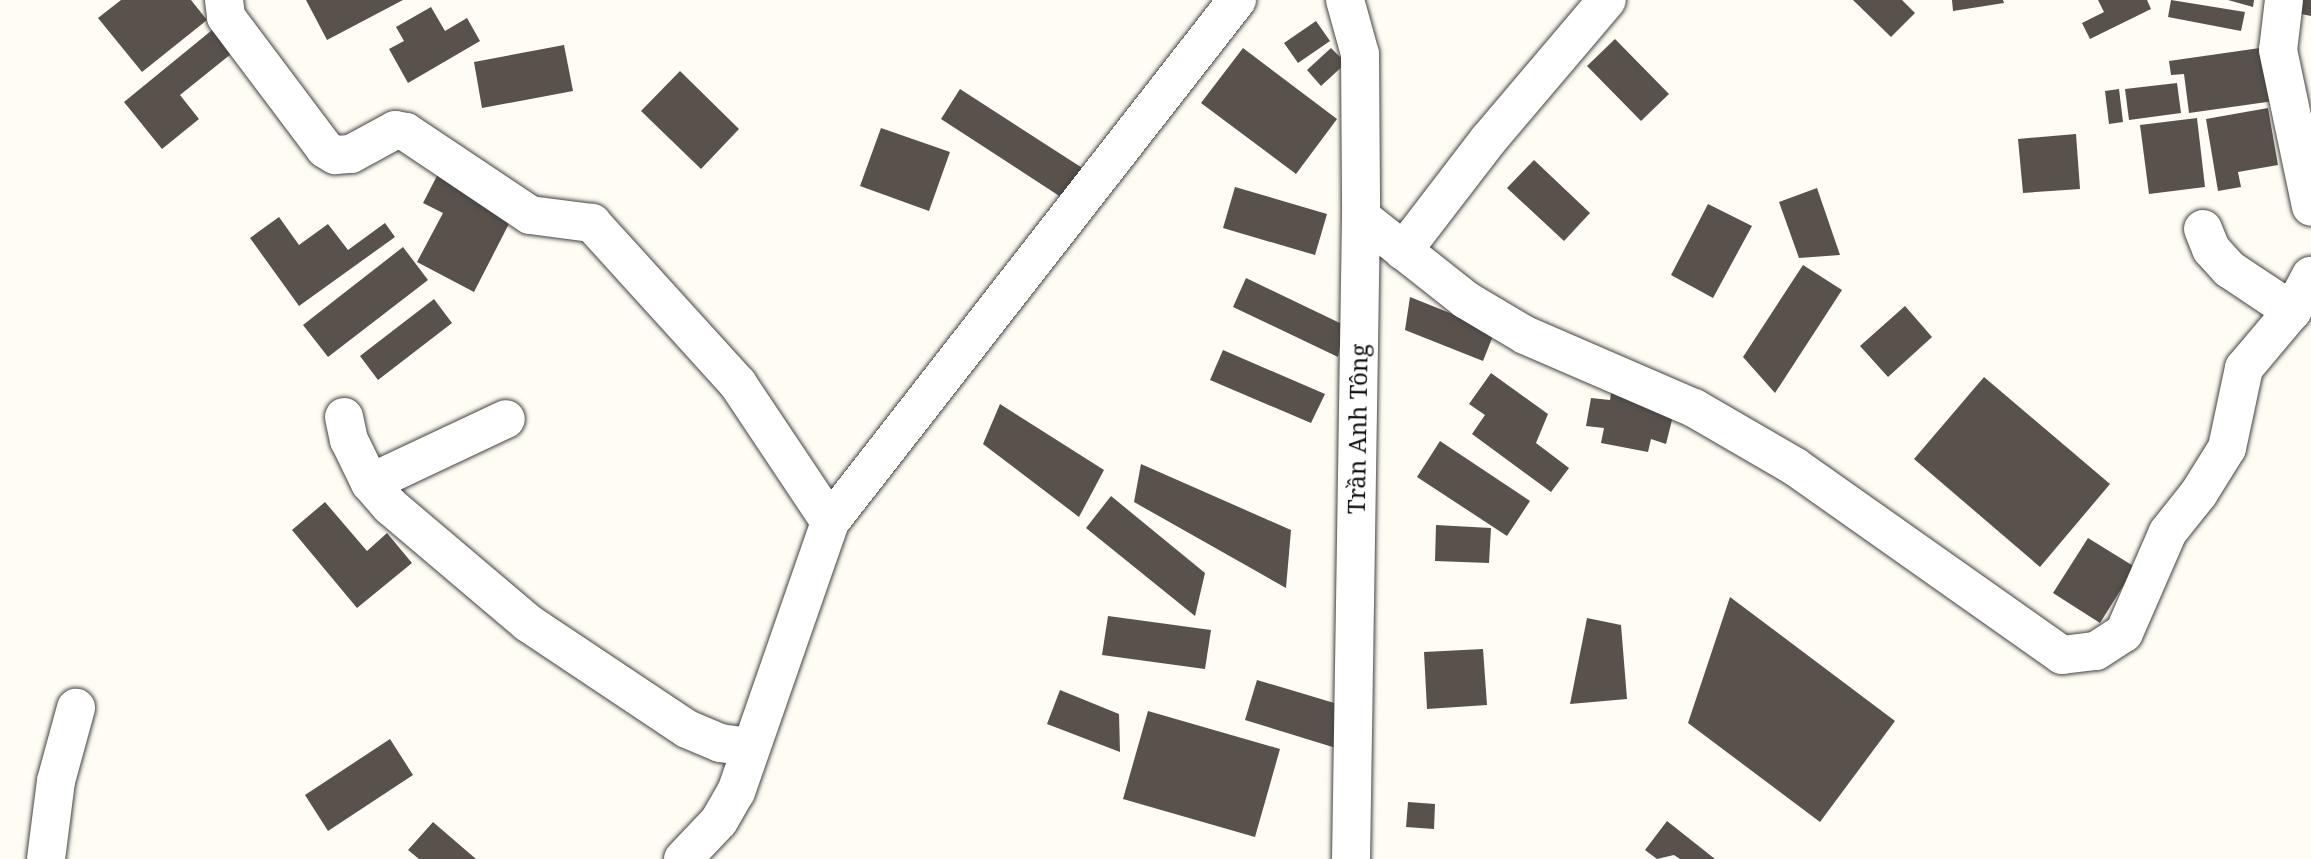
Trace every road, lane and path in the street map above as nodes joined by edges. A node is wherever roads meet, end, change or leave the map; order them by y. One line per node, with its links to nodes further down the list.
1 (224, 0): 15 (street)
2 (1237, 0): 15 (street)
3 (1345, 0): 7 (street, Trần Anh Tông)
4 (1607, 0): 9 (street)
5 (2284, 0): 6 (street)
6 (2311, 206)
7 (1361, 217): 9 (street); 20 (street, Trần Anh Tông)
8 (2203, 229): 11 (street)
9 (1402, 251): 11 (street)
10 (2311, 275): 11 (street)
11 (2292, 311)
12 (344, 417): 14 (street)
13 (506, 419): 14 (street)
14 (370, 483): 17 (street)
15 (830, 522): 17 (street)
16 (76, 708): 18 (street)
17 (750, 747): 19 (street)
18 (46, 859)
19 (683, 859)
20 (1351, 859)

